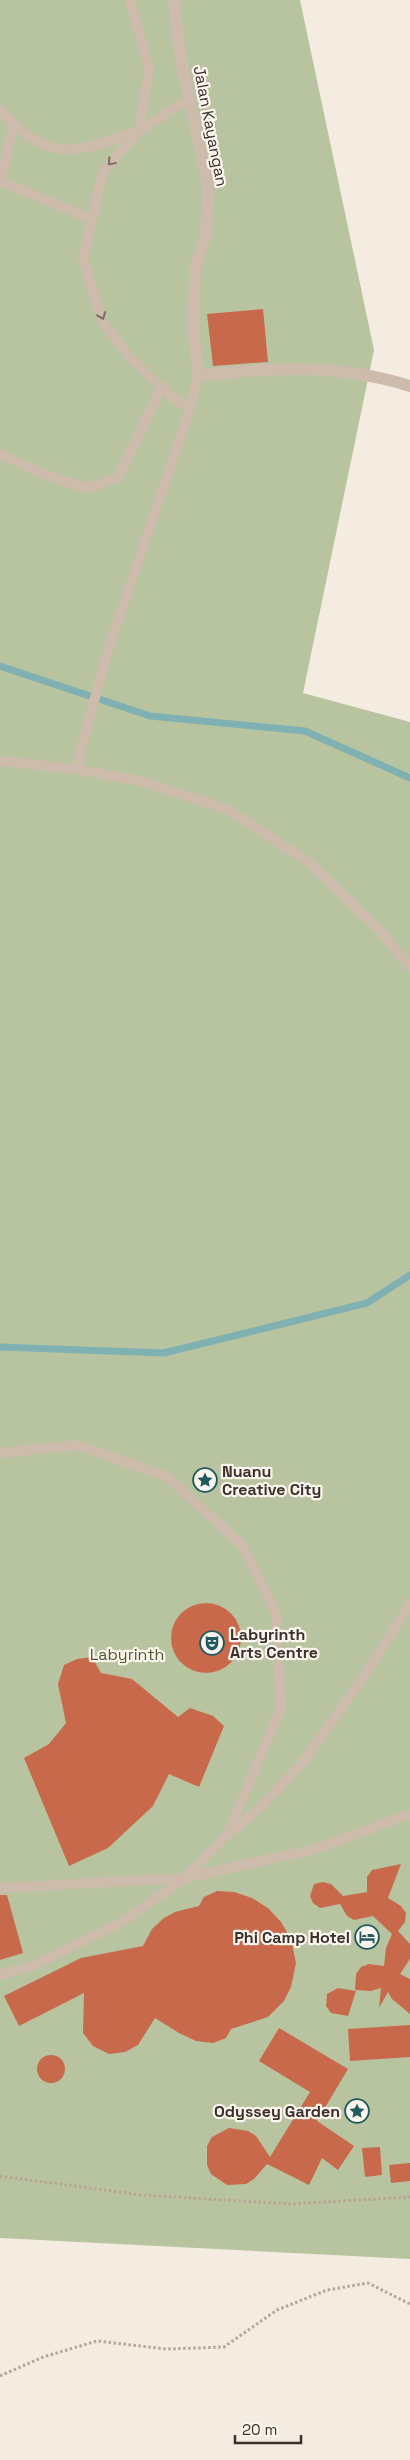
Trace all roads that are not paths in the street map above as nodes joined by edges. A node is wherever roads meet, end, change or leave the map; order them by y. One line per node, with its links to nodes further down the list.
1 (130, 0): 6 (lane)
2 (174, 0): 3 (street, Jalan Kayangan)
3 (189, 99): 6 (lane); 9 (street, Jalan Kayangan)
4 (0, 110): 5 (lane)
5 (13, 126): 6 (lane); 7 (lane)
6 (139, 131): 8 (lane, one-way to 8)
7 (0, 182): 8 (lane)
8 (92, 219): 10 (lane, one-way to 10)
9 (198, 376): 11 (street); 12 (lane)
10 (162, 386): 12 (lane); 13 (lane)
11 (410, 386)
12 (190, 409): 15 (lane)
13 (0, 454)
14 (0, 761): 15 (lane)
15 (76, 770): 16 (lane)
16 (410, 967)
17 (0, 1454): 20 (lane)
18 (410, 1604): 20 (lane)
19 (410, 1814): 21 (lane)
20 (227, 1835): 21 (lane)
21 (185, 1878): 22 (lane); 23 (lane)
22 (0, 1888)
23 (0, 1975)

